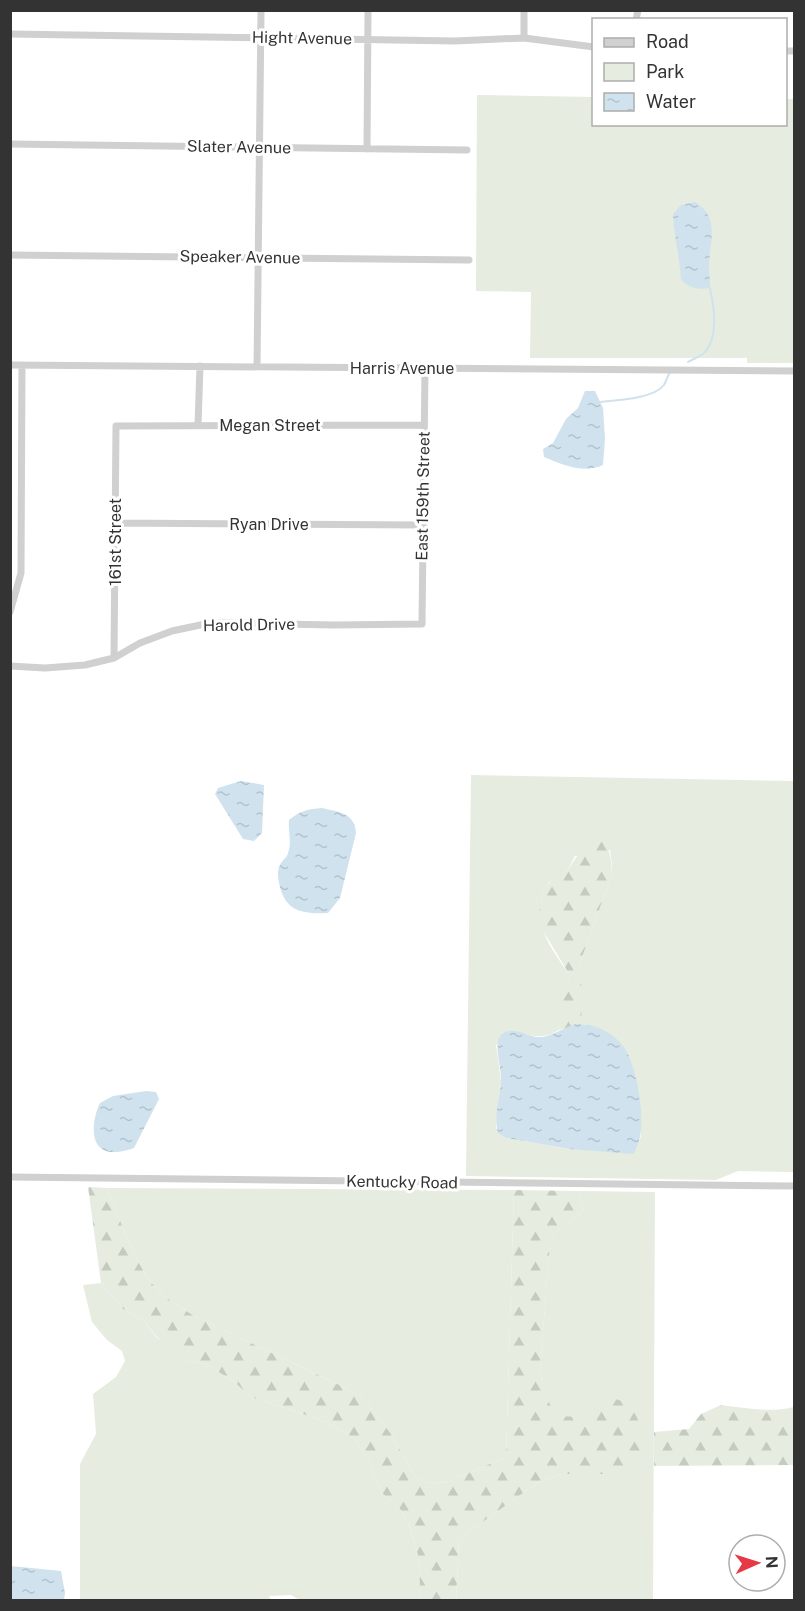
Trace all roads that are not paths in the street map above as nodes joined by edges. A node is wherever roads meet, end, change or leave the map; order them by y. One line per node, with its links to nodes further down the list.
1 (261, 10): 5 (street)
2 (368, 10): 7 (street)
3 (524, 10): 6 (street)
4 (10, 34): 5 (street, Hight Avenue)
5 (261, 38): 7 (street, Hight Avenue); 10 (street)
6 (524, 38): 7 (street, Hight Avenue); 8 (street, Hight Avenue)
7 (368, 39): 11 (street)
8 (592, 47)
9 (10, 144): 10 (street, Slater Avenue)
10 (260, 147): 11 (street, Slater Avenue); 14 (street)
11 (367, 149): 12 (street, Slater Avenue)
12 (467, 150)
13 (10, 255): 14 (street, Speaker Avenue)
14 (258, 257): 15 (street, Speaker Avenue); 19 (street)
15 (469, 260)
16 (10, 364): 17 (street, Harris Avenue)
17 (22, 365): 18 (street, Harris Avenue); 27 (street)
18 (200, 366): 19 (street, Harris Avenue); 24 (street)
19 (257, 367): 20 (street, Harris Avenue)
20 (425, 369): 21 (street, Harris Avenue); 22 (street, East 159th Street)
21 (795, 371)
22 (424, 425): 24 (street, Megan Street); 26 (street, East 159th Street)
23 (116, 426): 24 (street, Megan Street); 25 (street, 161st Street)
24 (198, 426)
25 (115, 523): 26 (street, Ryan Drive); 29 (street, 161st Street)
26 (423, 525): 28 (street, East 159th Street)
27 (10, 612)
28 (422, 624): 29 (street, Harold Drive)
29 (114, 658): 30 (street, Harold Drive)
30 (10, 666)
31 (10, 1177): 32 (street, Kentucky Road)
32 (795, 1186)

